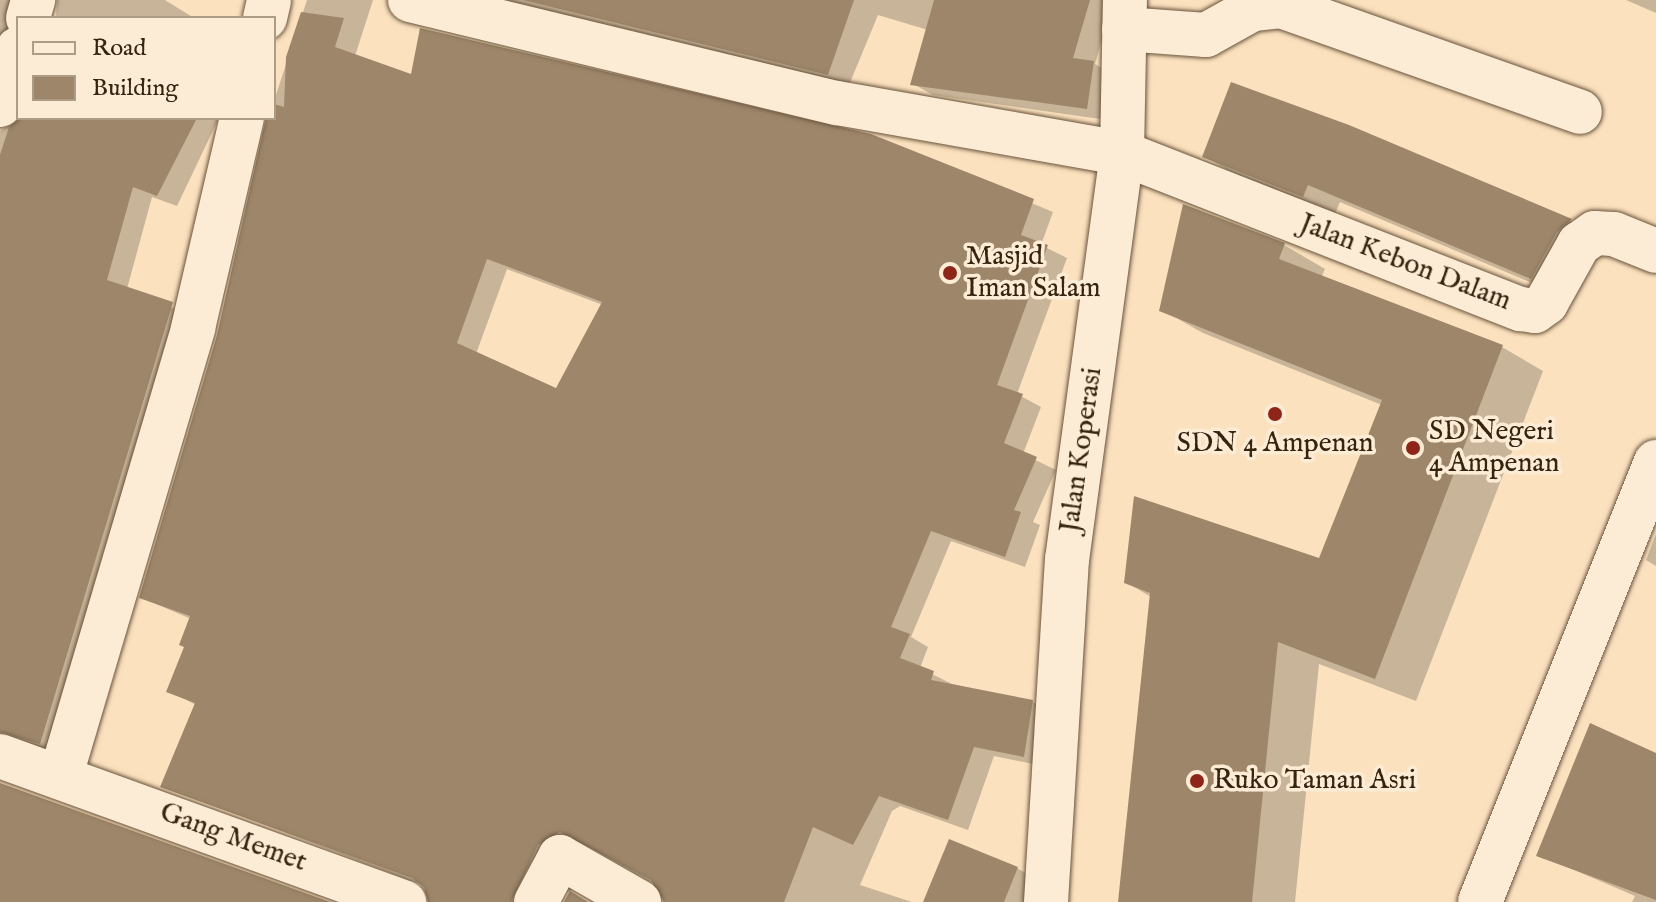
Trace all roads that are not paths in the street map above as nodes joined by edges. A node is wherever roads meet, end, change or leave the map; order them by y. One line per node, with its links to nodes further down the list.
1 (410, 0): 7 (street)
2 (1125, 15): 5 (street); 7 (street, Jalan Koperasi)
3 (16, 55): 4 (street)
4 (0, 105)
5 (1580, 112)
6 (242, 120): 11 (street)
7 (1122, 153): 8 (street, Jalan Kebon Dalam); 15 (street, Jalan Koperasi)
8 (1656, 251)
9 (1656, 462): 16 (street)
10 (0, 756): 11 (street, Gang Memet)
11 (61, 775): 12 (street, Gang Memet)
12 (404, 902)
13 (536, 902): 14 (street)
14 (639, 902)
15 (1046, 902)
16 (1480, 902)

